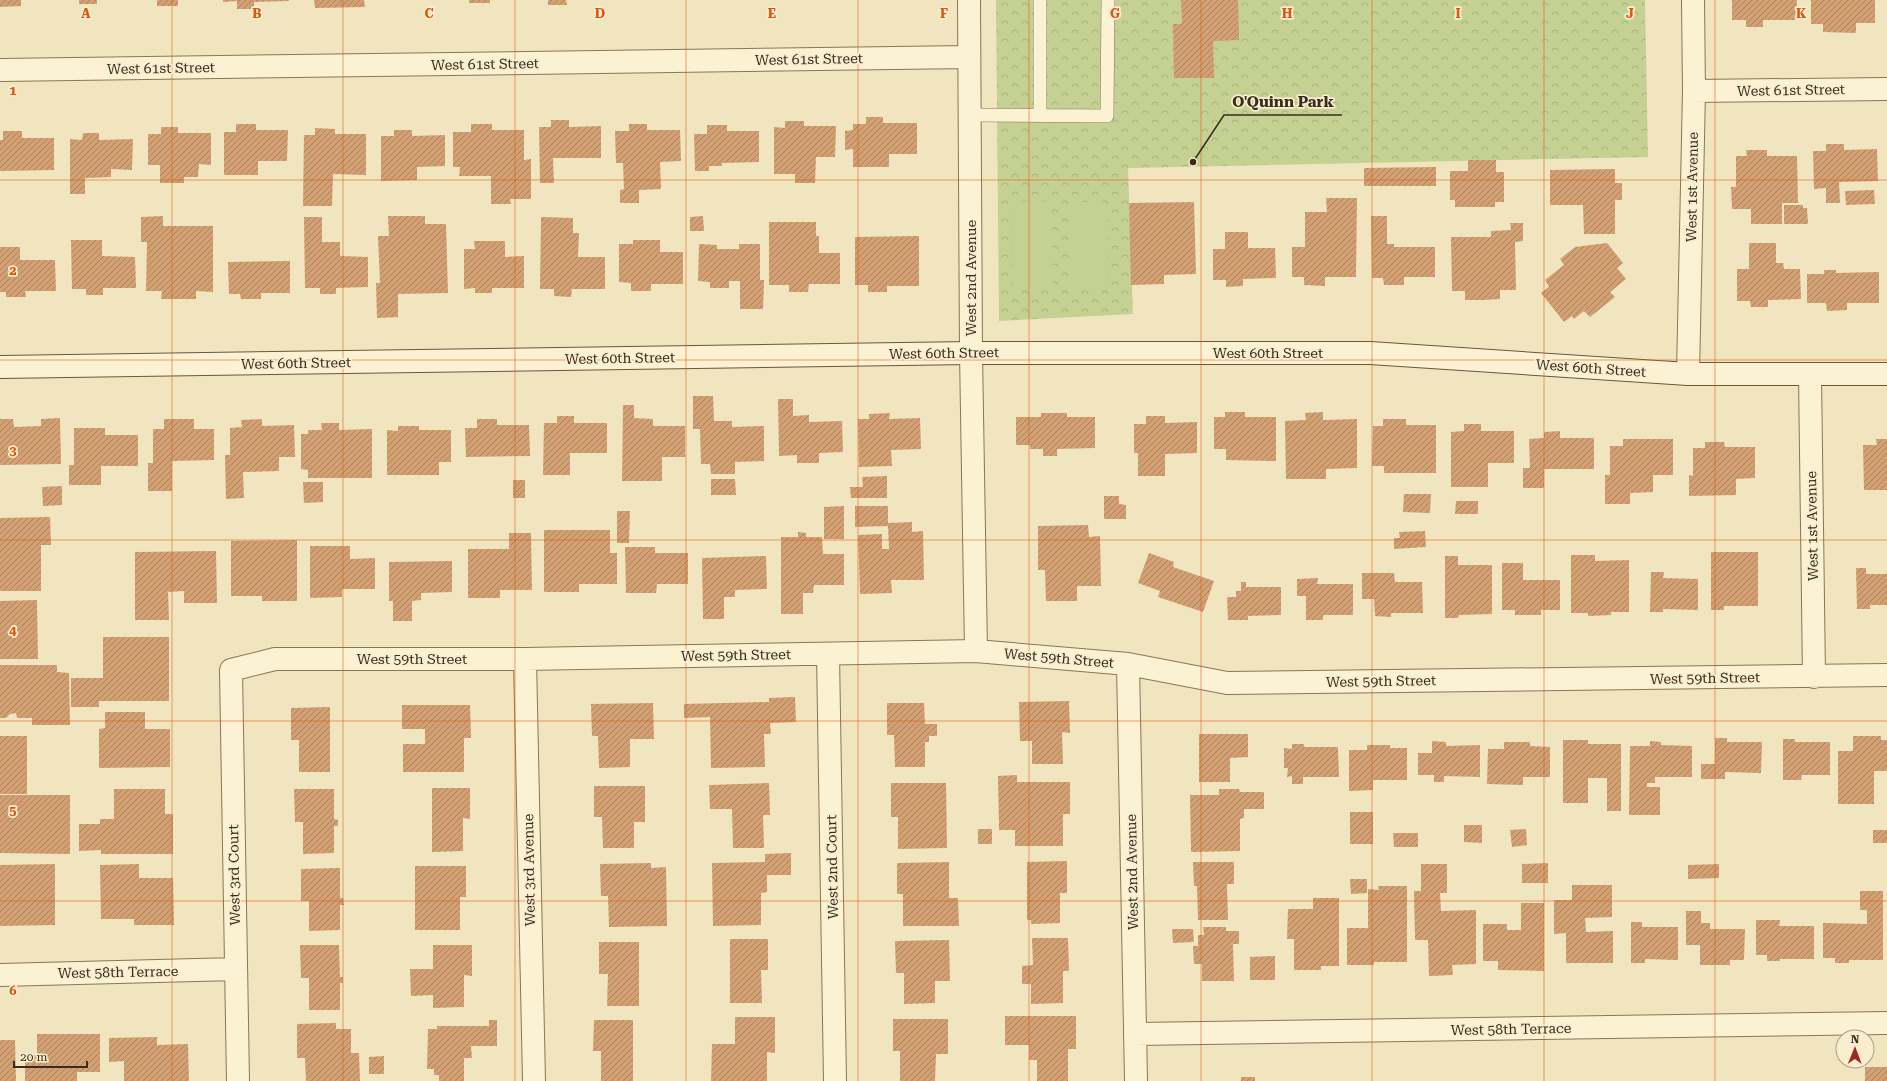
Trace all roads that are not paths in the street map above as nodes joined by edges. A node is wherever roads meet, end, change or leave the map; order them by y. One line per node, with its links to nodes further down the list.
1 (969, 0): 5 (street, West 2nd Avenue)
2 (1040, 0): 10 (lane)
3 (1108, 0): 10 (lane)
4 (1693, 0): 8 (street, West 1st Avenue)
5 (969, 57): 6 (street, West 61st Street); 9 (street, West 2nd Avenue)
6 (0, 70)
7 (1887, 89): 8 (street, West 61st Street)
8 (1694, 91): 13 (street, West 1st Avenue)
9 (970, 115): 10 (lane); 11 (street, West 2nd Avenue)
10 (1040, 116)
11 (971, 353): 12 (street, West 60th Street); 13 (street, West 60th Street); 16 (street, West 2nd Avenue)
12 (0, 367)
13 (1688, 374): 15 (street, West 60th Street)
14 (1887, 374): 15 (street, West 60th Street)
15 (1810, 375): 22 (street, West 1st Avenue)
16 (976, 652): 17 (street, West 59th Street); 19 (street, West 59th Street)
17 (828, 654): 18 (street, West 59th Street); 29 (street, West 2nd Court)
18 (525, 659): 20 (street, West 59th Street); 28 (street, West 3rd Avenue)
19 (1128, 664): 22 (street, West 59th Street); 26 (street, West 2nd Avenue)
20 (231, 670): 23 (street, West 3rd Court)
21 (1887, 676): 22 (street, West 59th Street)
22 (1814, 677)
23 (236, 969): 24 (street, West 58th Terrace); 27 (street, West 3rd Court)
24 (0, 974)
25 (1887, 1023): 26 (street, West 58th Terrace)
26 (1135, 1034): 30 (street, West 2nd Avenue)
27 (238, 1081)
28 (534, 1081)
29 (835, 1081)
30 (1136, 1081)

